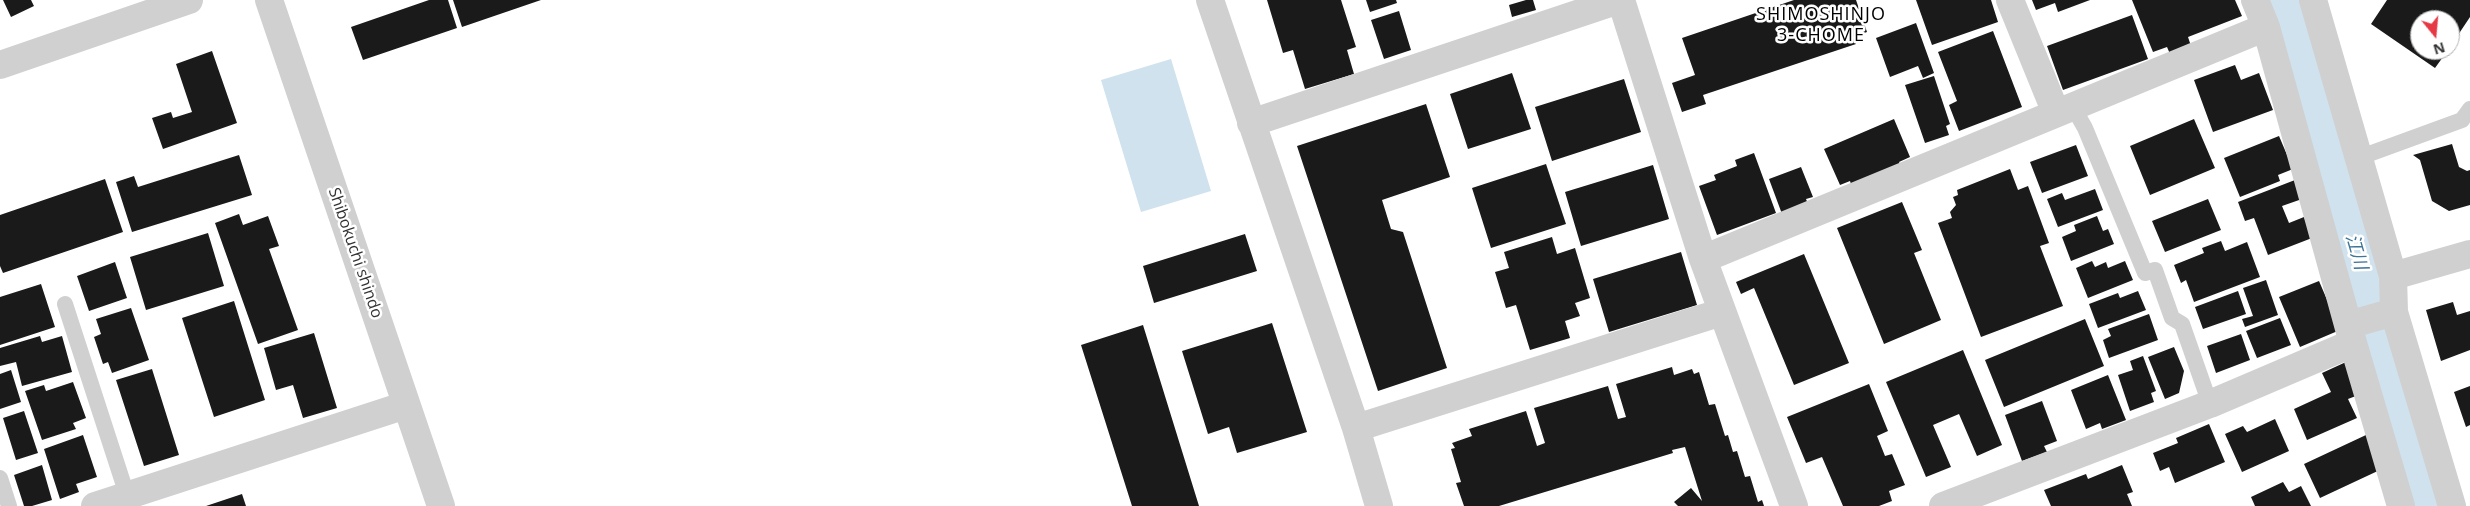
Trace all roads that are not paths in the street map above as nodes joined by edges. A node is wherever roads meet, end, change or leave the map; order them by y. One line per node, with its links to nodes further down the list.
1 (189, 0): 9 (street)
2 (269, 0): 21 (street, Shibokuchi shindo)
3 (1210, 0): 12 (street)
4 (1620, 0): 12 (street); 15 (street)
5 (2010, 0): 11 (street)
6 (2255, 0): 8 (street)
7 (2313, 0): 13 (street)
8 (2266, 27): 11 (street); 20 (street)
9 (0, 65)
10 (2470, 109): 13 (lane)
11 (2064, 110): 15 (street); 22 (lane)
12 (1251, 123): 23 (street)
13 (2358, 158): 16 (street)
14 (2470, 254): 16 (street)
15 (1703, 259): 18 (street)
16 (2394, 276): 19 (street)
17 (65, 304): 25 (lane)
18 (1722, 312): 23 (street); 30 (street)
19 (2394, 312): 20 (street); 33 (street)
20 (2350, 334): 22 (street); 32 (street)
21 (406, 404): 25 (street); 28 (street, Shibokuchi shindo)
22 (2210, 404): 31 (street)
23 (1356, 428): 29 (street)
24 (0, 478): 26 (lane)
25 (127, 495): 27 (street)
26 (9, 506)
27 (95, 506)
28 (441, 506)
29 (1379, 506)
30 (1794, 506)
31 (1943, 506)
32 (2402, 506)
33 (2452, 506)

